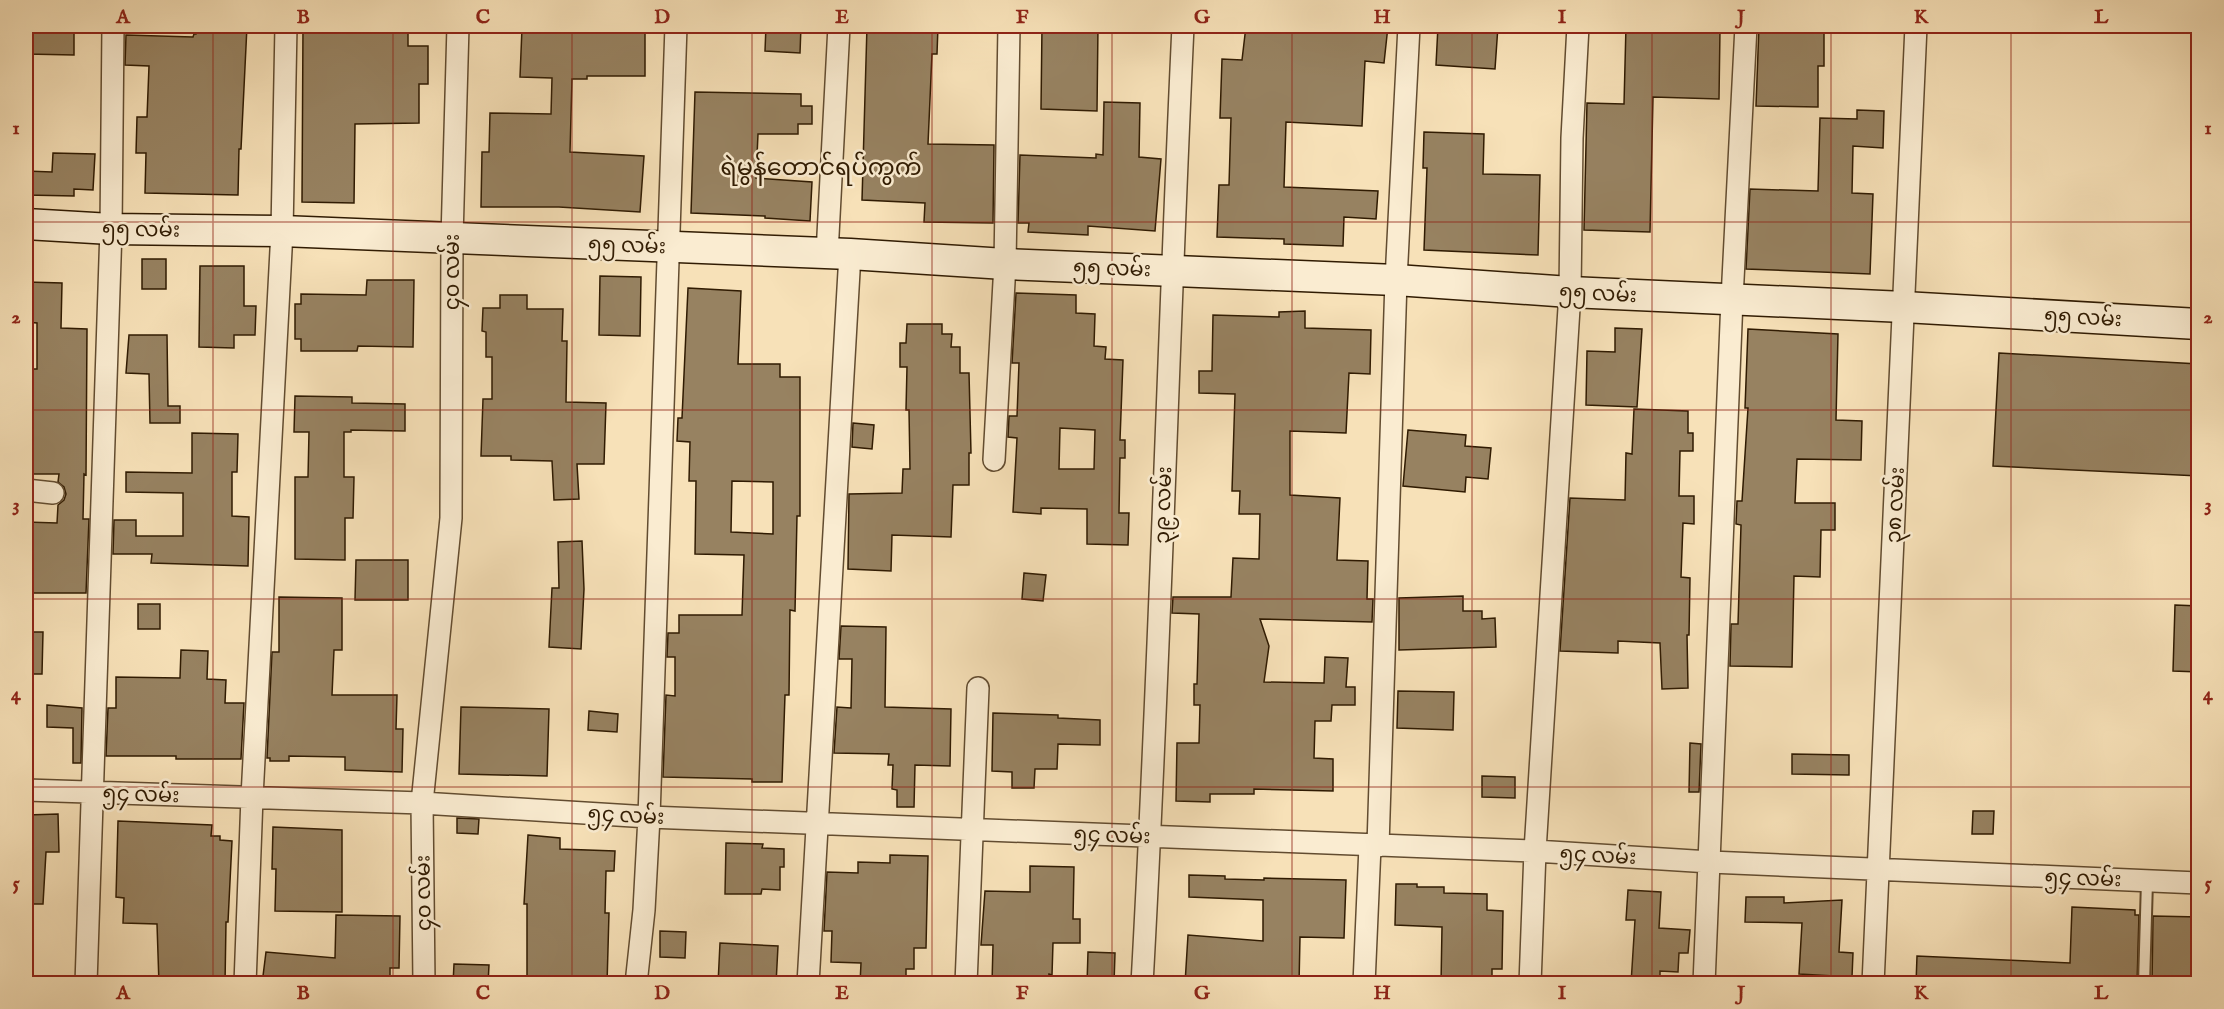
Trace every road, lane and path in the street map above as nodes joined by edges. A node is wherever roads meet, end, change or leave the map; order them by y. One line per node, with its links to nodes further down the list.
1 (113, 26): 13 (street)
2 (286, 26): 14 (street)
3 (458, 26): 15 (street, ၄၀ လမ်း)
4 (676, 26): 16 (street)
5 (839, 26): 17 (street)
6 (1009, 26): 18 (street)
7 (1183, 26): 19 (street, ၃၉ လမ်း)
8 (1409, 26): 20 (street)
9 (1578, 26): 21 (street)
10 (1746, 26): 22 (street)
11 (1916, 26): 23 (street, ၃၈ လမ်း)
12 (26, 224): 13 (main road, ၅၅ လမ်း)
13 (111, 229): 14 (main road, ၅၅ လမ်း); 30 (street)
14 (282, 231): 15 (main road, ၅၅ လမ်း); 31 (street)
15 (452, 238): 16 (main road, ၅၅ လမ်း); 32 (street, ၄၀ လမ်း)
16 (667, 246): 17 (main road, ၅၅ လမ်း); 33 (street)
17 (839, 254): 18 (main road, ၅၅ လမ်း); 34 (street)
18 (1005, 264): 19 (main road, ၅၅ လမ်း); 25 (street)
19 (1172, 270): 20 (main road, ၅၅ လမ်း); 36 (street, ၃၉ လမ်း)
20 (1396, 280): 21 (main road, ၅၅ လမ်း); 37 (street)
21 (1570, 292): 22 (main road, ၅၅ လမ်း); 38 (street)
22 (1732, 299): 23 (main road, ၅၅ လမ်း); 39 (street)
23 (1904, 306): 24 (main road, ၅၅ လမ်း); 40 (street, ၃၈ လမ်း)
24 (2199, 324)
25 (994, 460)
26 (26, 490): 27 (street)
27 (53, 493)
28 (978, 688): 35 (street)
29 (26, 790): 30 (street, ၅၄ လမ်း)
30 (92, 793): 31 (street, ၅၄ လမ်း); 43 (street)
31 (252, 797): 32 (street, ၅၄ လမ်း); 44 (street)
32 (422, 803): 33 (street, ၅၄ လမ်း); 45 (street, ၄၀ လမ်း)
33 (649, 817): 34 (street, ၅၄ လမ်း); 46 (street)
34 (817, 823): 35 (street, ၅၄ လမ်း); 47 (street)
35 (972, 830): 36 (street, ၅၄ လမ်း); 48 (street)
36 (1150, 837): 37 (street, ၅၄ လမ်း); 49 (street, ၃၉ လမ်း)
37 (1374, 846): 38 (street, ၅၄ လမ်း); 50 (street)
38 (1535, 851): 39 (street, ၅၄ လမ်း); 51 (street)
39 (1710, 862): 40 (street, ၅၄ လမ်း); 52 (street)
40 (1878, 869): 41 (street, ၅၄ လမ်း); 53 (street, ၃၈ လမ်း)
41 (2147, 880): 42 (street, ၅၄ လမ်း); 54 (lane)
42 (2199, 883)
43 (86, 984)
44 (245, 984)
45 (424, 984)
46 (636, 984)
47 (808, 984)
48 (966, 984)
49 (1142, 984)
50 (1364, 984)
51 (1530, 984)
52 (1704, 984)
53 (1873, 984)
54 (2144, 984)

